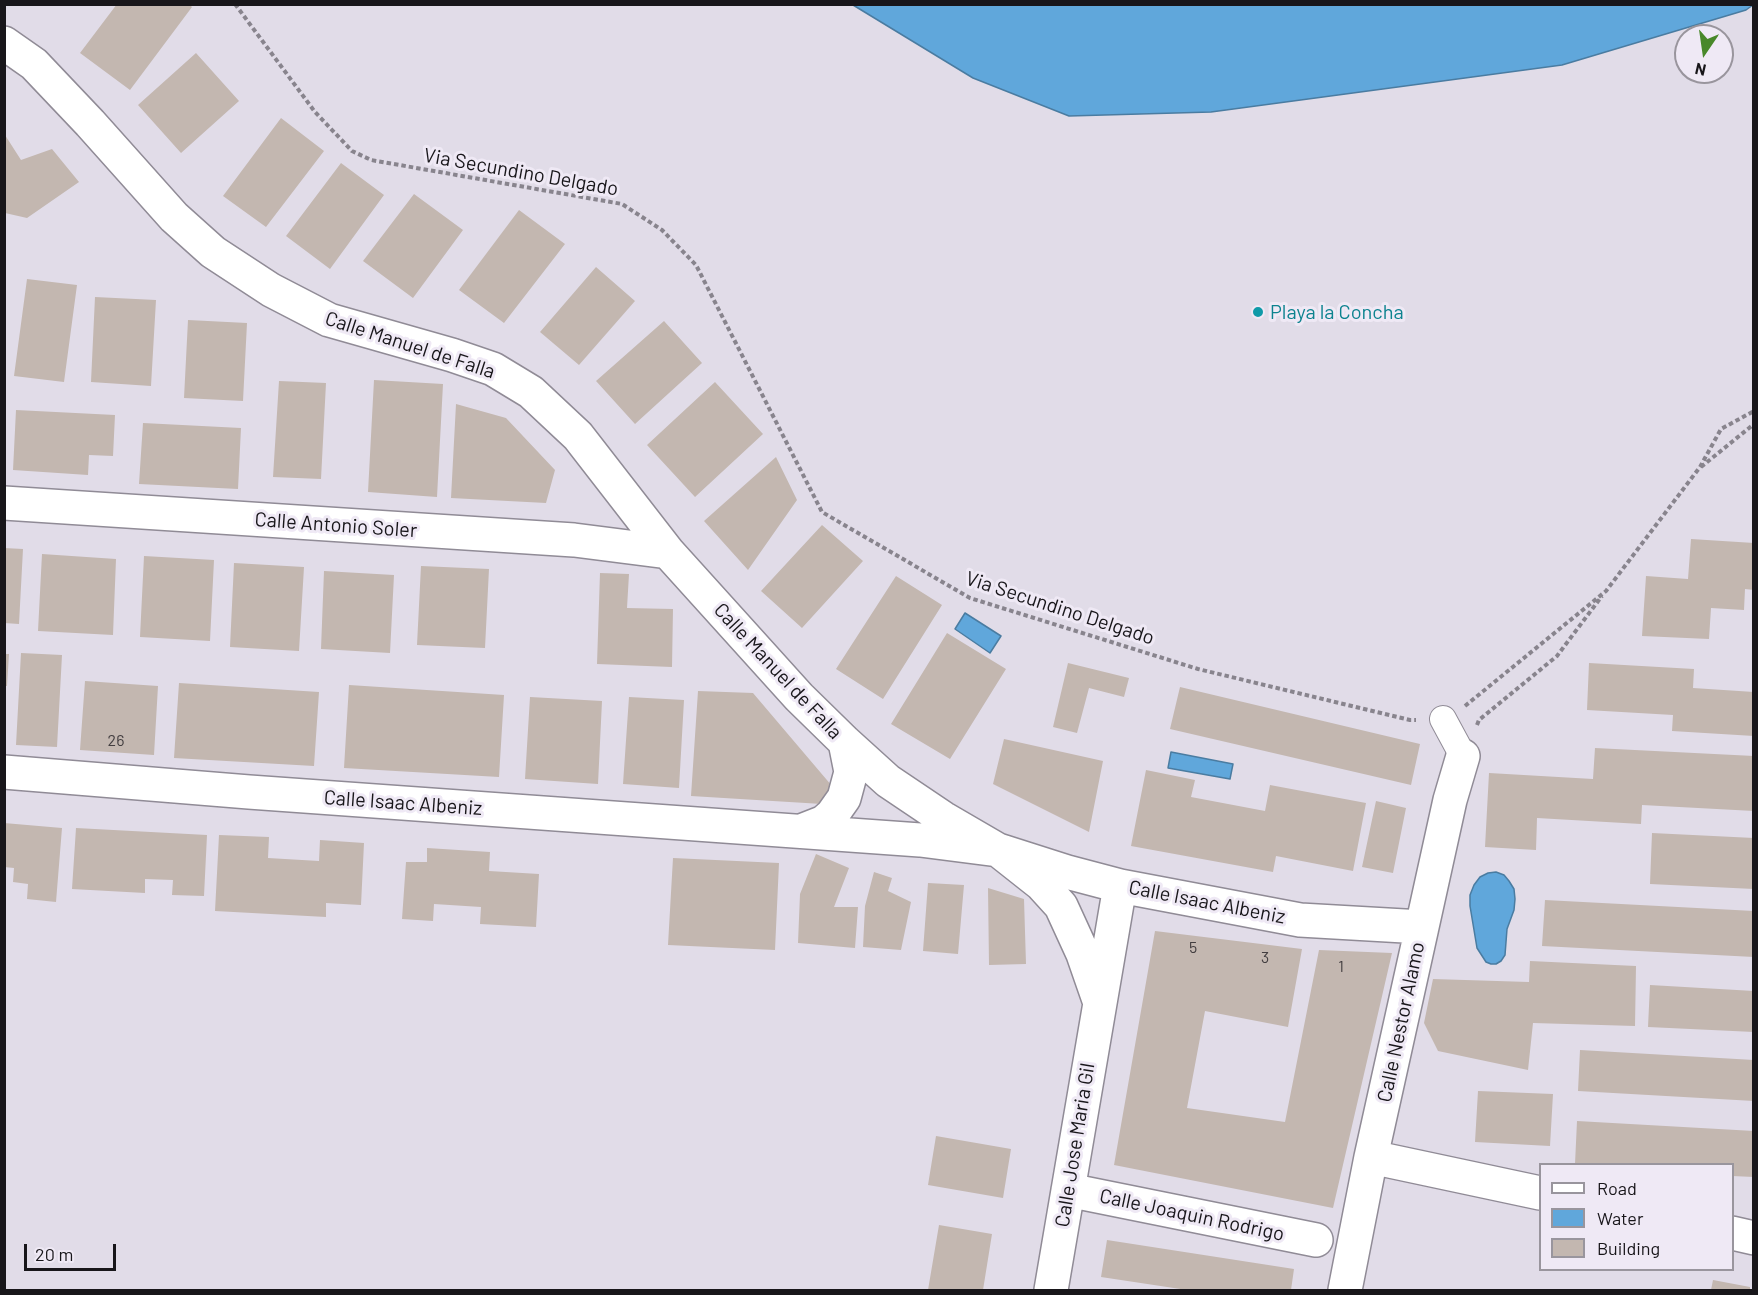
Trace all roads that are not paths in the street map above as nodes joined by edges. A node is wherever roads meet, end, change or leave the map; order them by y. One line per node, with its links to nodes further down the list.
1 (4, 43): 3 (street, Calle Manuel de Falla)
2 (4, 503): 3 (street, Calle Antonio Soler)
3 (668, 552): 5 (street, Calle Manuel de Falla)
4 (1443, 719): 6 (street)
5 (845, 742): 8 (street, Calle Manuel de Falla); 9 (street, Calle Isaac Albeniz)
6 (1463, 756): 12 (street, Calle Nestor Alamo)
7 (4, 772): 9 (street, Calle Isaac Albeniz)
8 (888, 781): 10 (street, Calle Isaac Albeniz)
9 (801, 831): 10 (street, Calle Isaac Albeniz)
10 (998, 850): 11 (street, Calle Isaac Albeniz); 13 (street, Calle Jose Maria Gil)
11 (1120, 886): 12 (street, Calle Isaac Albeniz); 13 (street, Calle Jose Maria Gil)
12 (1422, 927): 14 (street, Calle Nestor Alamo)
13 (1100, 1000): 15 (street, Calle Jose Maria Gil)
14 (1371, 1157): 16 (street); 21 (street, Calle Nestor Alamo)
15 (1068, 1190): 19 (street, Calle Joaquin Rodrigo); 20 (street, Calle Jose Maria Gil)
16 (1539, 1193)
17 (1734, 1233): 18 (street)
18 (1754, 1238)
19 (1316, 1240)
20 (1051, 1290)
21 (1346, 1290)

